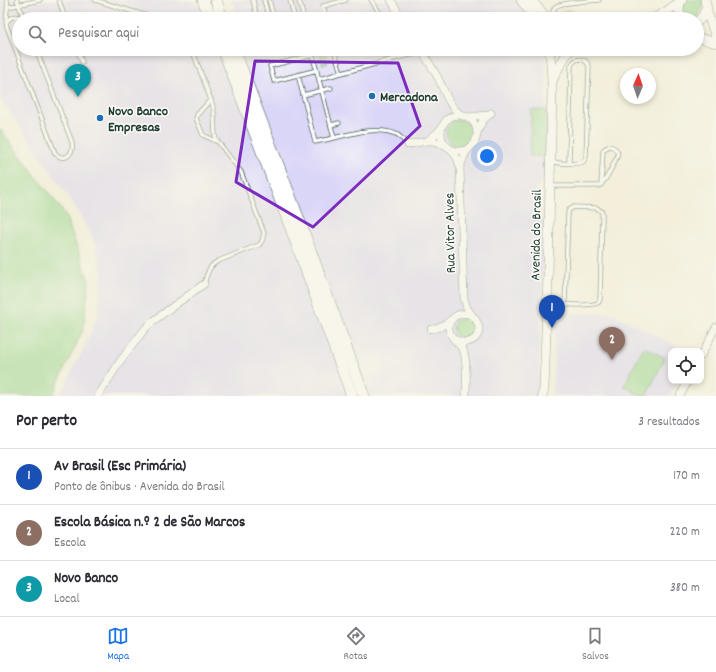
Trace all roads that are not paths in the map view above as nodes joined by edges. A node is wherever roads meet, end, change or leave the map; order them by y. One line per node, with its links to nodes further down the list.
1 (7, 0): 22 (lane)
2 (17, 0): 20 (lane)
3 (40, 0): 20 (lane)
4 (58, 0): 24 (lane)
5 (95, 0): 25 (lane)
6 (203, 0): 26 (main road)
7 (216, 0): 27 (main road)
8 (253, 0): 28 (lane)
9 (264, 0): 29 (lane)
10 (269, 0): 30 (lane)
11 (290, 0): 31 (lane)
12 (299, 0): 32 (lane)
13 (346, 0): 33 (lane)
14 (371, 0): 34 (lane)
15 (391, 0): 35 (street)
16 (521, 0): 36 (street)
17 (531, 0): 37 (street)
18 (599, 0): 38 (lane)
19 (680, 1): 39 (street); 40 (street)
20 (18, 4): 22 (lane); 23 (lane)
21 (706, 4): 43 (street)
22 (8, 7): 42 (lane)
23 (21, 12)
24 (62, 12)
25 (134, 12)
26 (208, 12)
27 (220, 12)
28 (256, 12)
29 (267, 12)
30 (272, 12)
31 (293, 12)
32 (302, 12)
33 (325, 12)
34 (379, 12)
35 (398, 12)
36 (530, 12)
37 (543, 12)
38 (553, 12)
39 (666, 12)
40 (679, 12)
41 (12, 17): 42 (lane)
42 (6, 23): 44 (lane)
43 (716, 37)
44 (12, 38)
45 (704, 39): 46 (street)
46 (716, 43)
47 (19, 56): 48 (lane)
48 (39, 56)
49 (80, 56): 60 (lane)
50 (195, 56): 69 (lane)
51 (226, 56): 101 (main road)
52 (237, 56): 102 (main road)
53 (309, 56): 63 (lane)
54 (313, 56): 61 (lane)
55 (336, 56): 62 (lane)
56 (405, 56): 62 (lane)
57 (425, 56): 70 (street)
58 (549, 56): 65 (street, Avenida do Brasil)
59 (566, 56): 65 (street)
60 (82, 62)
61 (317, 70): 63 (lane); 64 (lane)
62 (341, 73): 64 (lane)
63 (298, 75): 68 (lane)
64 (319, 79): 67 (lane)
65 (552, 83): 82 (street, Avenida do Brasil)
66 (331, 88): 67 (lane)
67 (322, 90): 68 (lane); 73 (lane)
68 (303, 95): 76 (lane)
69 (211, 98): 78 (lane); 78 (lane)
70 (449, 102): 71 (street); 74 (street)
71 (465, 116): 74 (street); 75 (street); 75 (street, Rua Vitor Alves)
72 (339, 123): 73 (lane)
73 (331, 125): 76 (lane)
74 (443, 125): 77 (street); 81 (street, Rua Vitor Alves)
75 (477, 135): 80 (street, Rua Vitor Alves)
76 (334, 138): 79 (lane)
77 (427, 141): 79 (street); 81 (street)
78 (218, 142): 87 (lane)
79 (408, 146)
80 (471, 146): 81 (street); 84 (street, Rua Vitor Alves)
81 (449, 148): 84 (street, Rua Vitor Alves)
82 (550, 162): 83 (lane); 86 (street, Avenida do Brasil)
83 (569, 163): 83 (lane)
84 (460, 166): 88 (street, Rua Vitor Alves)
85 (601, 185): 85 (lane); 86 (lane)
86 (550, 186): 89 (street, Avenida do Brasil)
87 (204, 284): 100 (street)
88 (464, 299): 91 (street); 92 (street, Rua Vitor Alves)
89 (547, 304): 90 (lane); 99 (street, Avenida do Brasil)
90 (565, 304): 90 (lane)
91 (453, 318): 92 (street); 94 (street); 94 (street)
92 (474, 318): 95 (street, Rua Vitor Alves)
93 (716, 327): 96 (street)
94 (453, 338): 95 (street); 97 (street, Rua Vitor Alves)
95 (475, 338): 97 (street, Rua Vitor Alves)
96 (704, 350)
97 (465, 359): 103 (street, Rua Vitor Alves)
98 (686, 384): 104 (street)
99 (544, 394)
100 (98, 396)
101 (352, 396)
102 (364, 396)
103 (466, 396)
104 (680, 396)

